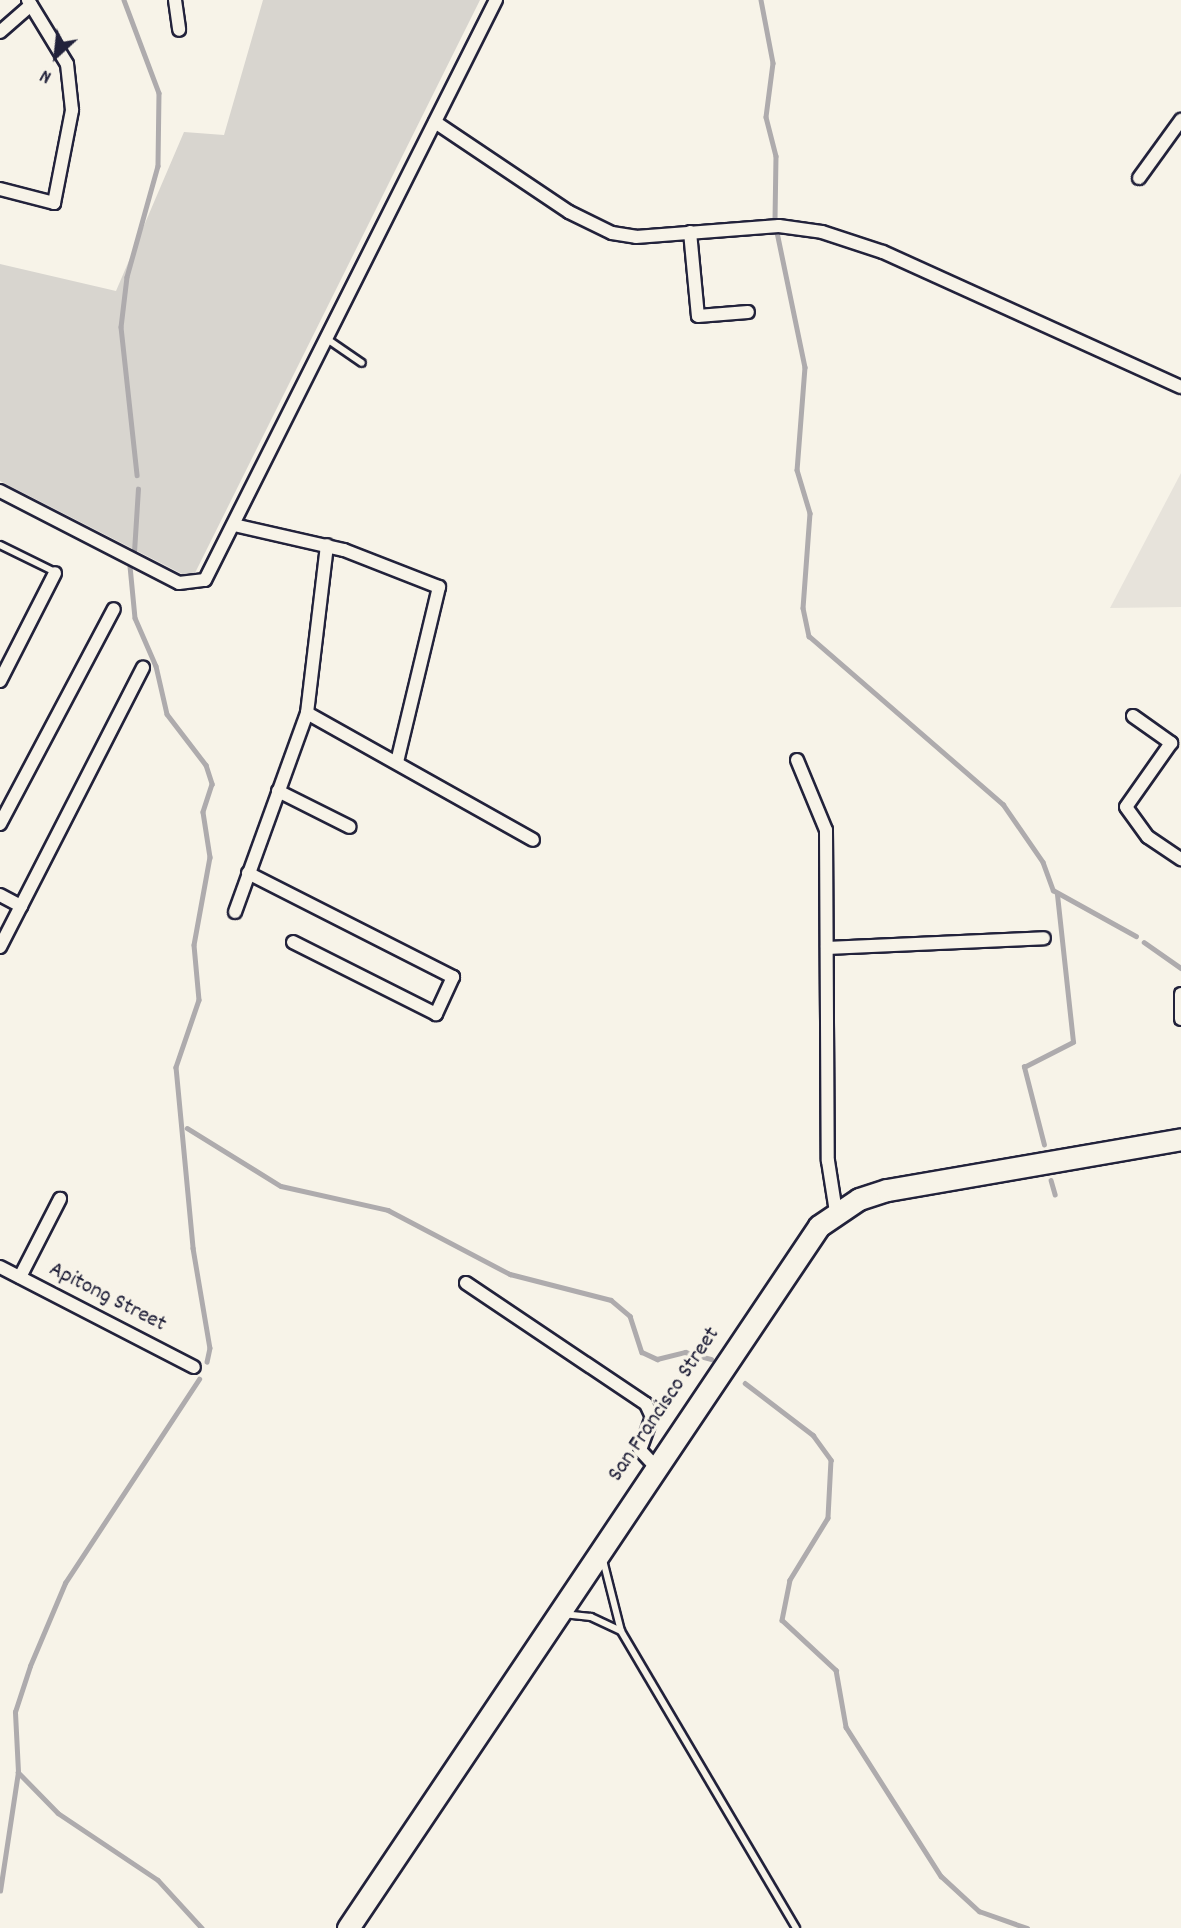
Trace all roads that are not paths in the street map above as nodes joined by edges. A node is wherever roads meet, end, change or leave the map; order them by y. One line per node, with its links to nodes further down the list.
1 (176, 0): 4 (street)
2 (496, 0): 7 (street)
3 (30, 2): 5 (street); 9 (street)
4 (179, 30)
5 (0, 32)
6 (1181, 120): 8 (street)
7 (435, 122): 10 (street); 12 (street)
8 (1139, 178)
9 (0, 189)
10 (690, 232): 11 (street); 14 (street)
11 (748, 312)
12 (327, 339): 13 (lane); 16 (street)
13 (362, 363)
14 (1181, 387)
15 (0, 491): 16 (street)
16 (234, 524): 18 (street)
17 (0, 545): 19 (lane)
18 (327, 545): 23 (street); 26 (street)
19 (55, 572): 22 (street)
20 (114, 609): 28 (street)
21 (143, 668): 34 (street)
22 (0, 681)
23 (307, 713): 26 (street); 27 (street)
24 (1133, 716): 31 (street)
25 (797, 760): 39 (street)
26 (397, 762): 30 (street)
27 (278, 791): 29 (street); 32 (street)
28 (0, 824)
29 (350, 827)
30 (533, 840)
31 (1181, 859)
32 (248, 873): 35 (street); 37 (street)
33 (0, 895): 34 (street)
34 (21, 906): 38 (street)
35 (235, 912)
36 (1044, 939): 39 (street)
37 (293, 942)
38 (0, 947)
39 (827, 948): 44 (street)
40 (1181, 994): 41 (street)
41 (1181, 1020)
42 (1181, 1139): 44 (main road, San Francisco Street)
43 (60, 1199): 46 (street)
44 (836, 1212): 49 (main road, San Francisco Street)
45 (0, 1267): 46 (street, Apitong Street)
46 (20, 1277): 48 (street, Apitong Street)
47 (466, 1283): 49 (street)
48 (194, 1367)
49 (655, 1466): 50 (main road, San Francisco Street)
50 (600, 1548): 51 (main road, San Francisco Street); 52 (lane)
51 (554, 1614): 52 (lane); 53 (main road, San Francisco Street)
52 (621, 1631): 54 (lane)
53 (348, 1928)
54 (796, 1928)

